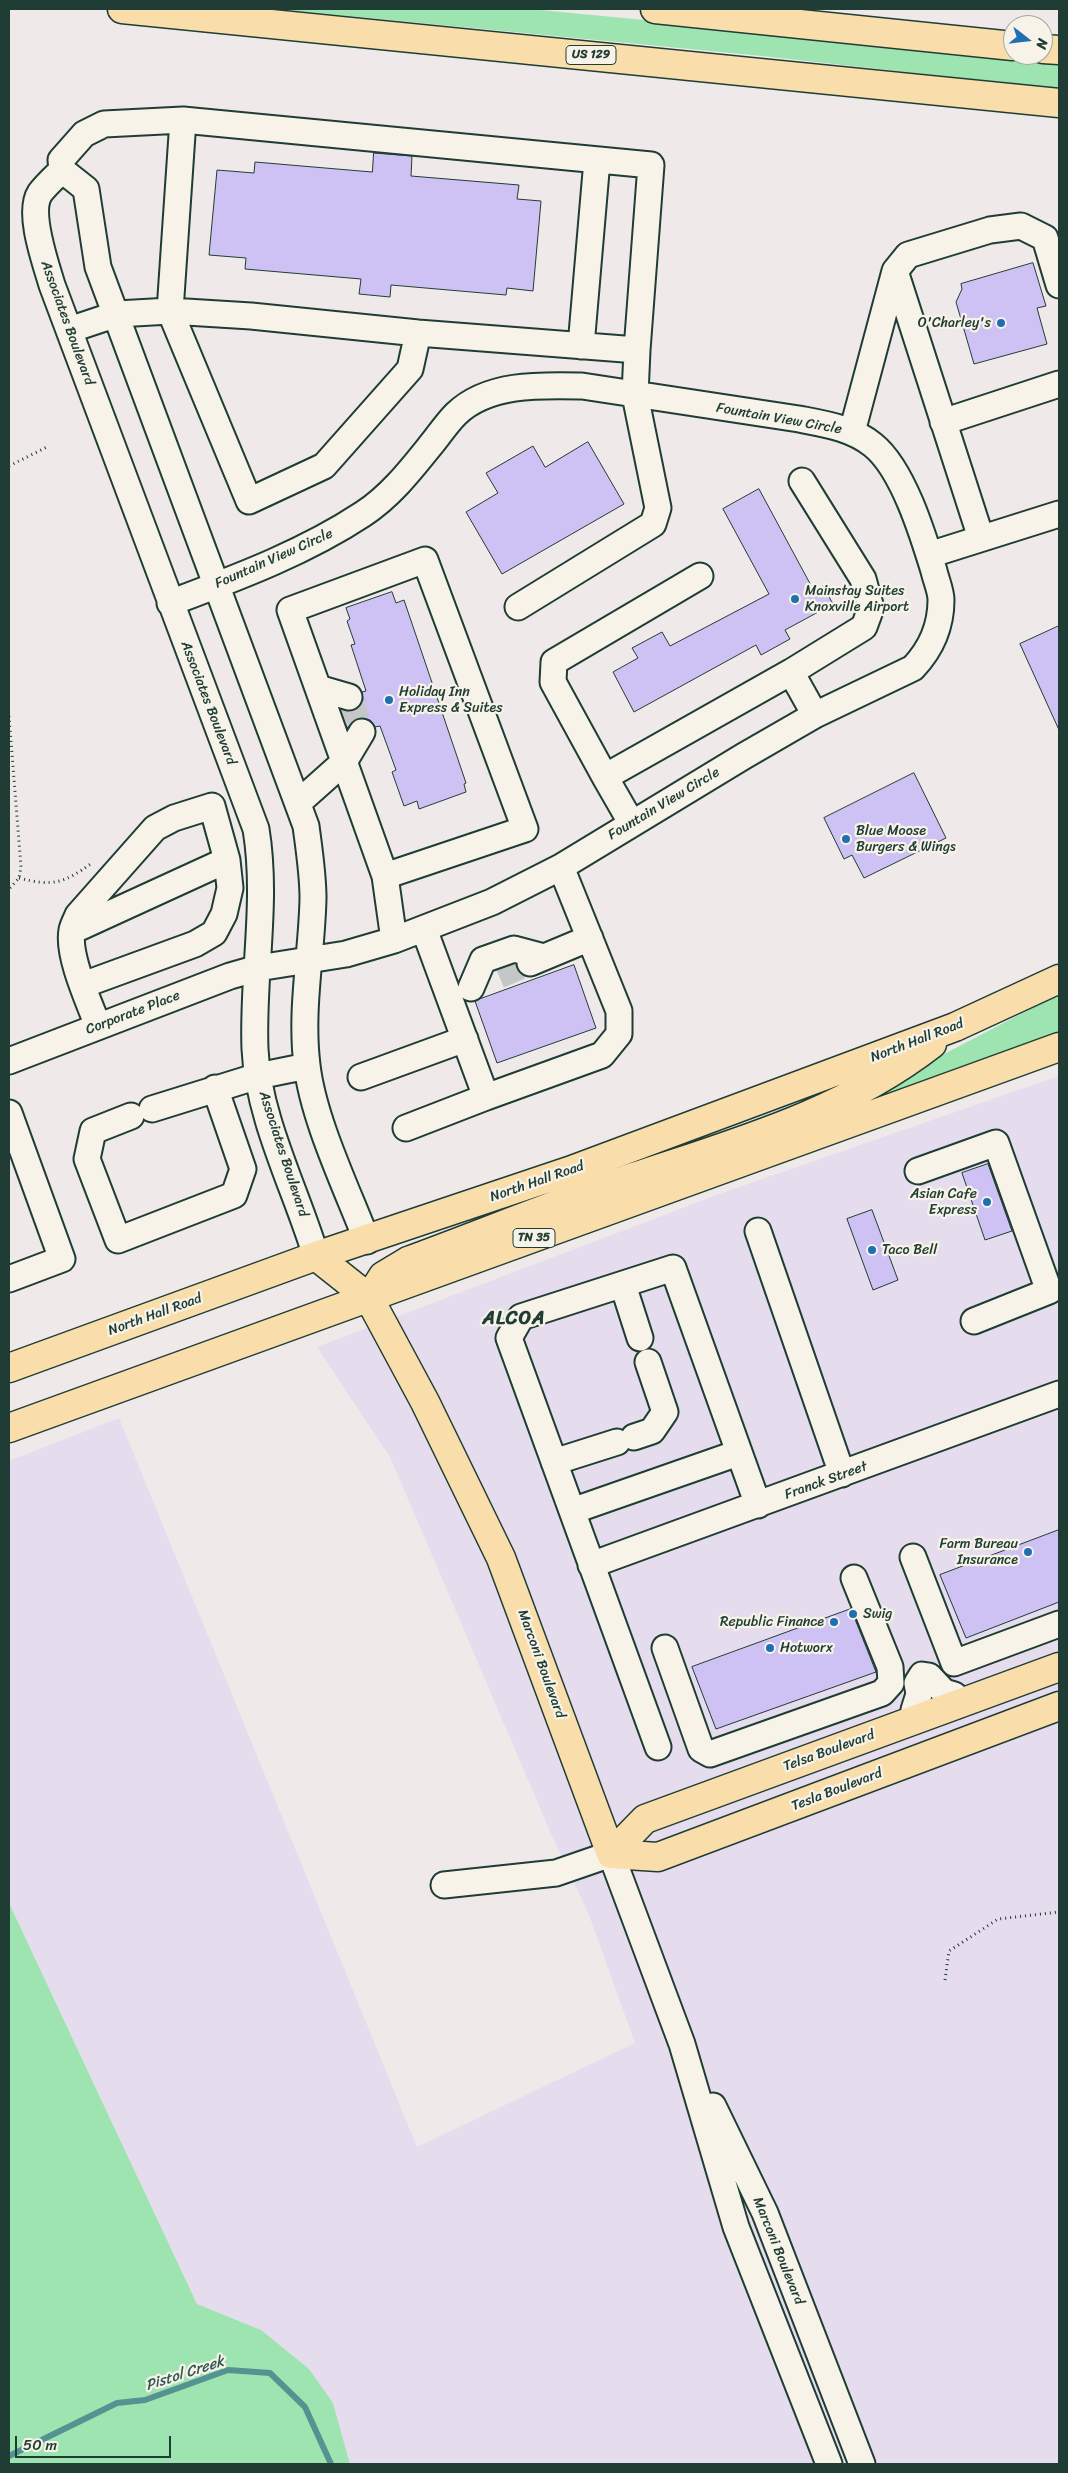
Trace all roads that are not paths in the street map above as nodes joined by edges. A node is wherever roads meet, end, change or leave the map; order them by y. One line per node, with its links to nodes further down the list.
1 (122, 9): 4 (main road, US 129)
2 (655, 9): 3 (main road)
3 (1003, 45)
4 (1059, 103)
5 (183, 120): 6 (street, Associates Boulevard); 7 (street, Associates Boulevard); 10 (street)
6 (597, 160): 14 (street); 15 (street, Associates Boulevard)
7 (61, 165): 11 (street); 12 (street, Associates Boulevard)
8 (895, 271): 9 (street); 18 (street); 19 (street)
9 (1059, 286)
10 (170, 311): 11 (street); 13 (street); 13 (street)
11 (116, 314): 12 (street); 25 (street)
12 (69, 330): 26 (street, Associates Boulevard)
13 (418, 333): 14 (street)
14 (581, 346): 15 (street)
15 (637, 350): 17 (street)
16 (1059, 384): 18 (street)
17 (635, 395): 19 (street, Fountain View Circle); 25 (street, Fountain View Circle); 27 (street)
18 (943, 422): 22 (street)
19 (852, 432): 23 (street, Fountain View Circle)
20 (802, 481): 28 (street)
21 (1059, 514): 22 (street)
22 (981, 538): 23 (street)
23 (929, 555): 31 (street, Fountain View Circle)
24 (700, 576): 34 (street)
25 (217, 585): 26 (street, Fountain View Circle); 35 (street)
26 (170, 603): 46 (street, Associates Boulevard)
27 (518, 607)
28 (791, 672): 31 (street); 34 (street)
29 (318, 688): 30 (street); 33 (street); 39 (street)
30 (349, 697)
31 (815, 715): 36 (street, Fountain View Circle)
32 (362, 732): 33 (street)
33 (344, 762): 35 (street); 39 (street)
34 (605, 777): 36 (street)
35 (298, 804): 45 (street)
36 (632, 824): 38 (street, Fountain View Circle)
37 (227, 860): 41 (street); 41 (street); 48 (street)
38 (561, 867): 40 (street, Fountain View Circle); 42 (street)
39 (385, 876): 43 (street)
40 (424, 929): 43 (street, Fountain View Circle); 49 (street)
41 (72, 931): 48 (street)
42 (590, 938): 44 (street); 59 (street)
43 (394, 940): 45 (street, Fountain View Circle)
44 (544, 957): 49 (street); 49 (street)
45 (308, 960): 46 (street, Fountain View Circle); 55 (street)
46 (258, 968): 50 (street, Corporate Place); 56 (street, Associates Boulevard)
47 (1059, 979): 51 (main road, North Hall Road)
48 (83, 985): 50 (street)
49 (460, 992): 52 (street)
50 (98, 1026): 54 (street, Corporate Place)
51 (955, 1027): 64 (main road, North Hall Road); 68 (main road)
52 (465, 1038): 57 (street); 59 (street)
53 (1059, 1046): 68 (main road, TN 35)
54 (9, 1060)
55 (307, 1066): 56 (street); 64 (street)
56 (258, 1076): 58 (street); 65 (street, Associates Boulevard)
57 (361, 1077)
58 (216, 1088): 58 (street)
59 (486, 1097): 61 (street)
60 (9, 1113): 66 (street)
61 (406, 1128)
62 (918, 1171): 69 (street)
63 (758, 1231): 77 (street)
64 (367, 1241): 65 (main road, North Hall Road); 68 (main road, Marconi Boulevard)
65 (316, 1256): 68 (main road, Marconi Boulevard); 72 (main road, North Hall Road)
66 (9, 1279)
67 (623, 1285): 70 (street); 75 (street); 76 (street)
68 (369, 1298): 74 (main road, TN 35); 90 (main road, Marconi Boulevard)
69 (974, 1321)
70 (640, 1338)
71 (648, 1362): 76 (street)
72 (9, 1368)
73 (1059, 1394): 77 (street, Franck Street)
74 (9, 1428)
75 (738, 1453): 78 (street); 79 (street)
76 (554, 1462): 79 (street)
77 (842, 1474): 78 (street, Franck Street)
78 (758, 1505): 81 (street, Franck Street)
79 (572, 1511): 81 (street)
80 (913, 1557): 83 (street)
81 (591, 1565): 89 (street)
82 (854, 1578): 84 (street)
83 (1059, 1624)
84 (666, 1648)
85 (1059, 1667): 86 (main road, Telsa Boulevard)
86 (957, 1705): 88 (main road, Telsa Boulevard); 88 (street)
87 (1059, 1706): 90 (main road, Tesla Boulevard)
88 (916, 1720): 90 (main road, Telsa Boulevard)
89 (658, 1747)
90 (611, 1854): 91 (street); 92 (street, Marconi Boulevard)
91 (444, 1885)
92 (682, 2044): 93 (street, Marconi Boulevard); 94 (street, Marconi Boulevard)
93 (829, 2464)
94 (862, 2464)

